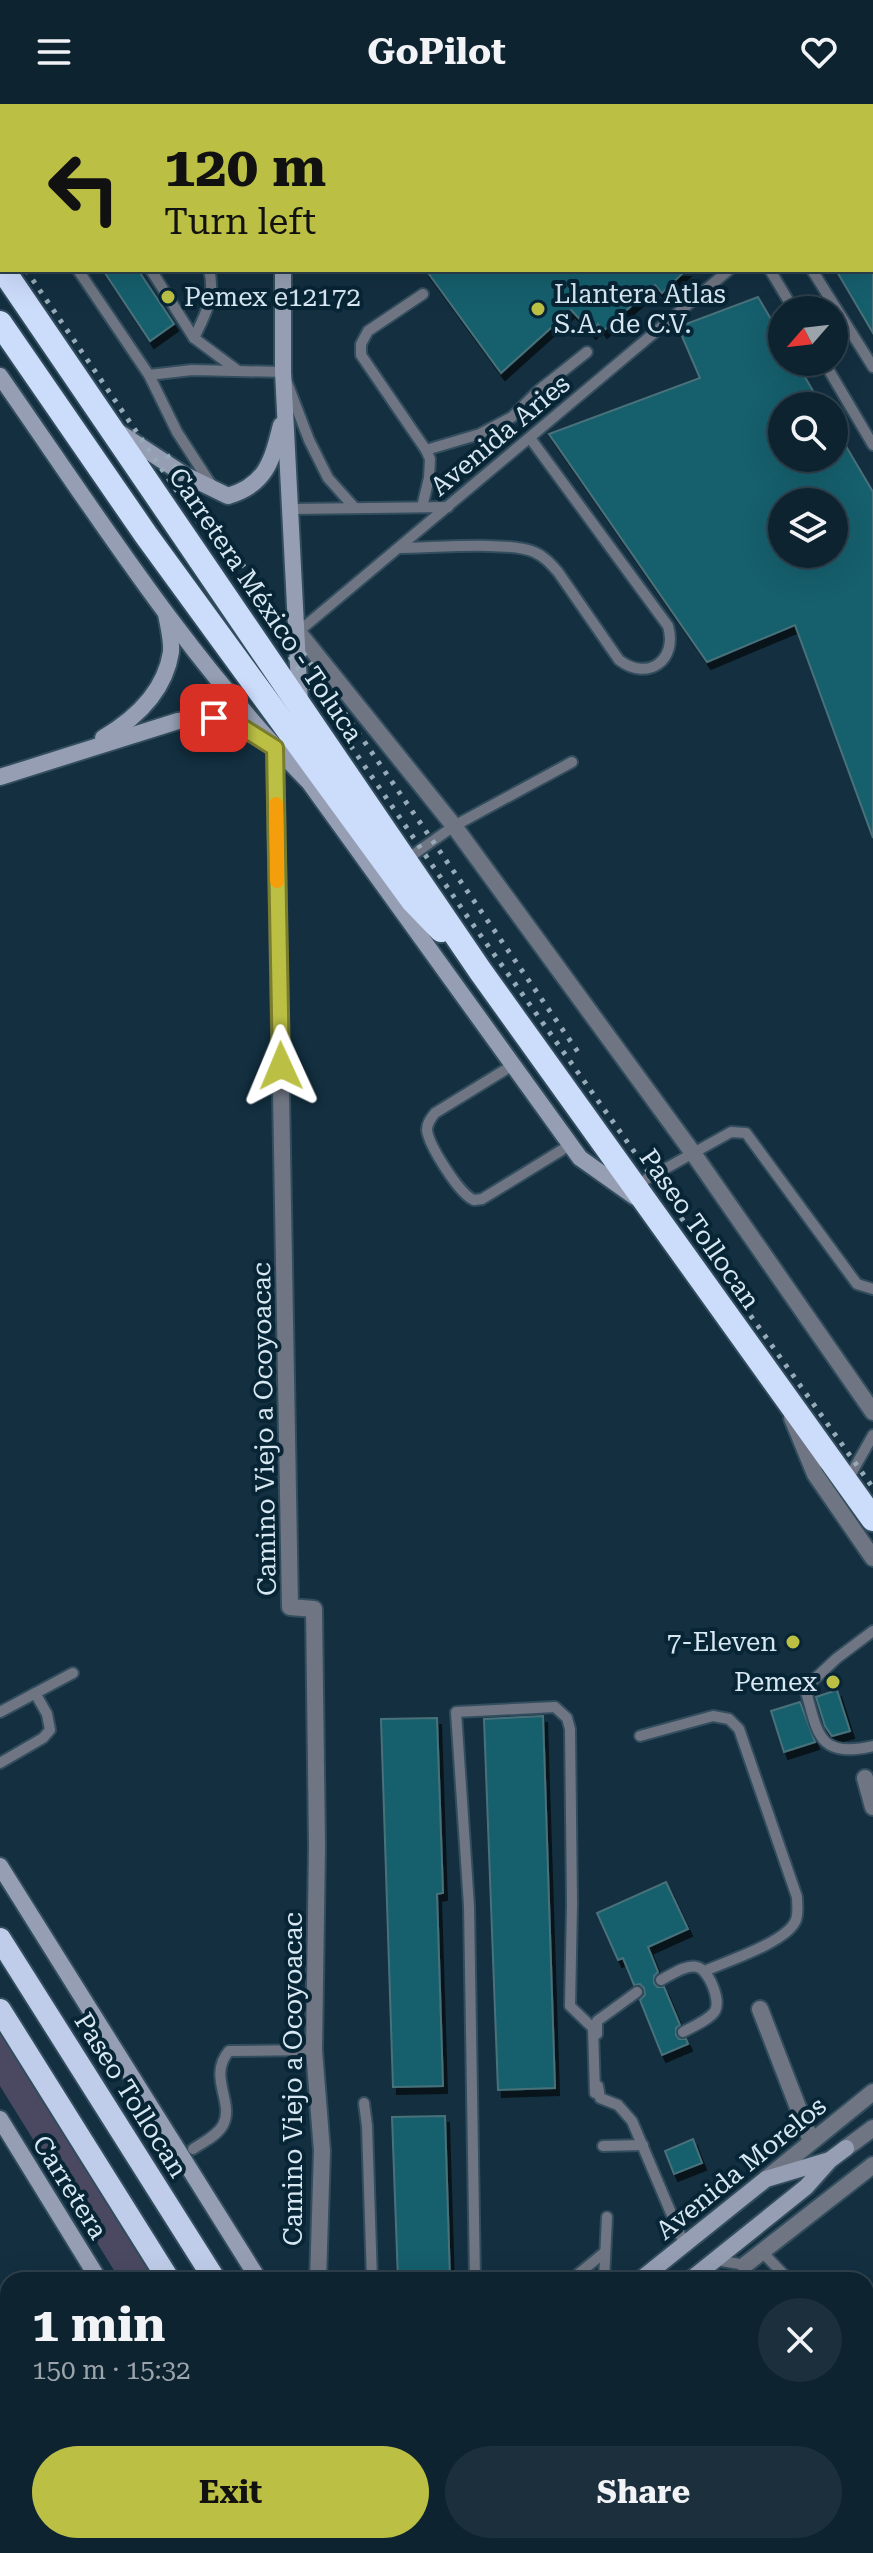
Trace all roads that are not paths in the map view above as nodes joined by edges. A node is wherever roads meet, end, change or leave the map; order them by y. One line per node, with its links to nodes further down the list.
1 (5, 272): 23 (highway, Carretera México - Toluca)
2 (79, 272): 19 (lane)
3 (152, 272): 14 (lane)
4 (210, 272): 14 (lane)
5 (283, 272): 18 (main road)
6 (727, 272): 24 (lane, Avenida Aries)
7 (771, 272): 10 (lane)
8 (813, 272): 11 (lane)
9 (423, 294): 26 (lane)
10 (786, 296)
11 (829, 296)
12 (0, 323): 42 (highway)
13 (848, 327): 16 (lane)
14 (194, 338): 17 (lane)
15 (587, 352): 26 (lane)
16 (873, 367)
17 (237, 370): 18 (lane); 19 (lane)
18 (283, 372): 22 (main road); 28 (lane)
19 (149, 375): 27 (lane)
20 (0, 376): 33 (main road)
21 (832, 376): 25 (lane)
22 (286, 408): 27 (main road); 31 (main road)
23 (109, 426): 27 (main road); 35 (highway, Carretera México - Toluca)
24 (530, 438): 30 (lane, Avenida Aries); 32 (lane)
25 (873, 445)
26 (426, 450): 29 (lane)
27 (213, 488)
28 (354, 507): 29 (lane); 31 (lane)
29 (422, 507): 30 (lane)
30 (448, 507): 32 (lane, Avenida Aries)
31 (291, 509): 34 (main road)
32 (400, 548): 34 (lane, Avenida Aries)
33 (166, 612): 36 (main road); 37 (main road)
34 (298, 632): 35 (main road); 40 (street)
35 (300, 705): 41 (highway, Carretera México - Toluca)
36 (275, 748): 37 (main road); 43 (main road); 73 (street, Camino Viejo a Ocoyoacac)
37 (80, 751): 39 (main road)
38 (572, 762): 40 (lane)
39 (0, 777)
40 (454, 826): 41 (lane); 45 (street)
41 (407, 859): 42 (highway, Carretera México - Toluca)
42 (481, 972): 46 (highway, Paseo Tollocan)
43 (513, 1065): 44 (main road); 44 (lane)
44 (570, 1145): 47 (main road)
45 (693, 1153): 46 (lane); 48 (lane); 50 (street)
46 (636, 1185): 47 (highway, Paseo Tollocan)
47 (651, 1208): 49 (highway, Paseo Tollocan)
48 (873, 1289)
49 (781, 1392): 52 (highway, Paseo Tollocan); 54 (street)
50 (873, 1412)
51 (873, 1435): 52 (lane)
52 (846, 1483): 53 (highway, Paseo Tollocan)
53 (873, 1519)
54 (870, 1553): 55 (lane)
55 (873, 1565)
56 (873, 1631): 61 (lane)
57 (73, 1673): 58 (lane)
58 (35, 1693): 59 (lane); 62 (lane)
59 (0, 1712)
60 (640, 1736): 67 (lane)
61 (873, 1746)
62 (0, 1763)
63 (865, 1778): 64 (street)
64 (873, 1807)
65 (0, 1866): 96 (main road)
66 (0, 1939): 95 (highway, Paseo Tollocan)
67 (705, 1971): 68 (lane); 72 (lane)
68 (661, 1980)
69 (637, 1992): 74 (lane)
70 (760, 2009): 79 (street)
71 (0, 2010): 94 (highway)
72 (683, 2032)
73 (314, 2050): 83 (lane); 97 (street, Camino Viejo a Ocoyoacac)
74 (597, 2091): 80 (lane); 99 (lane)
75 (873, 2092): 79 (street, Avenida Morelos)
76 (364, 2103): 98 (lane)
77 (0, 2119): 93 (main road, Carretera)
78 (873, 2128): 82 (street, Avenida Morelos)
79 (811, 2141): 86 (street, Avenida Morelos)
80 (643, 2145): 81 (lane); 88 (lane)
81 (603, 2146)
82 (846, 2148): 84 (main road, Avenida Morelos)
83 (193, 2149)
84 (830, 2160): 86 (main road); 91 (main road, Avenida Morelos)
85 (873, 2165): 92 (street)
86 (766, 2179): 88 (main road, Avenida Morelos)
87 (607, 2217): 89 (lane)
88 (685, 2246): 102 (main road, Avenida Morelos)
89 (605, 2252): 100 (lane); 101 (lane)
90 (767, 2257): 104 (lane)
91 (714, 2259): 92 (lane); 103 (main road, Avenida Morelos)
92 (745, 2265)
93 (94, 2272)
94 (164, 2272)
95 (210, 2272)
96 (254, 2272)
97 (318, 2272)
98 (372, 2272)
99 (475, 2272)
100 (581, 2272)
101 (604, 2272)
102 (651, 2272)
103 (699, 2272)
104 (781, 2272)

